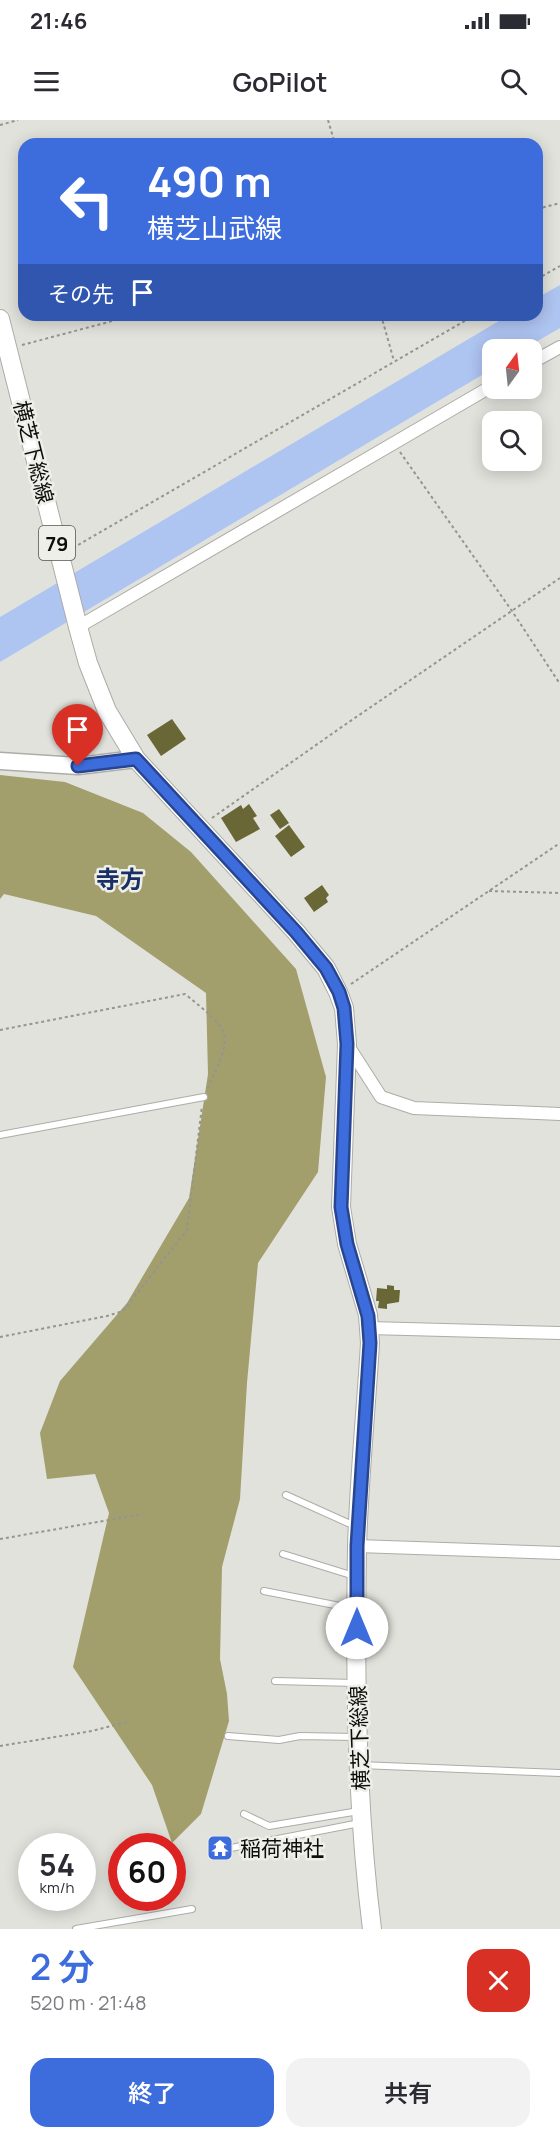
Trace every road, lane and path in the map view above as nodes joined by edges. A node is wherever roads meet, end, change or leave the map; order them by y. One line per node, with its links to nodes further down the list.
1 (18, 120): 3 (path)
2 (328, 120): 4 (path)
3 (0, 125)
4 (332, 138)
5 (560, 203): 6 (path)
6 (543, 207)
7 (560, 266): 8 (path)
8 (543, 276)
9 (0, 319): 14 (main road, 横芝下総線 / 79)
10 (113, 321): 14 (path)
11 (383, 321): 16 (path)
12 (465, 321): 16 (path)
13 (560, 347): 15 (street)
14 (8, 349): 19 (main road, 横芝下総線 / 79)
15 (542, 357)
16 (394, 362): 19 (path)
17 (482, 392): 18 (street)
18 (394, 442): 21 (path); 22 (street)
19 (60, 556): 22 (main road, 横芝下総線 / 79)
20 (560, 578): 21 (path)
21 (512, 611): 23 (path); 26 (path)
22 (78, 627): 24 (main road, 横芝下総線 / 79)
23 (560, 684)
24 (136, 759): 25 (main road); 26 (main road, 横芝下総線 / 79)
25 (0, 761)
26 (201, 829): 30 (main road, 横芝下総線 / 79)
27 (560, 843): 28 (path)
28 (489, 891): 29 (path); 30 (path)
29 (560, 893)
30 (339, 992): 31 (main road, 横芝下総線 / 79)
31 (347, 1044): 33 (street); 36 (main road, 横芝下総線 / 79)
32 (204, 1097): 34 (lane)
33 (560, 1113)
34 (0, 1135)
35 (107, 1316): 38 (path)
36 (369, 1328): 37 (street); 41 (main road, 横芝下総線 / 79)
37 (560, 1333)
38 (0, 1337)
39 (286, 1496): 41 (lane)
40 (143, 1514): 42 (path)
41 (358, 1524): 43 (main road, 横芝下総線 / 79)
42 (0, 1539)
43 (357, 1546): 44 (street); 46 (main road, 横芝下総線 / 79)
44 (560, 1553)
45 (283, 1554): 46 (lane)
46 (357, 1578): 48 (main road, 横芝下総線 / 79)
47 (264, 1591): 48 (lane)
48 (357, 1609): 50 (main road, 横芝下総線 / 79)
49 (275, 1681): 50 (lane)
50 (357, 1683): 53 (main road, 横芝下総線 / 79)
51 (127, 1722): 54 (path)
52 (228, 1736): 53 (lane)
53 (357, 1737): 55 (main road, 横芝下総線 / 79)
54 (0, 1746)
55 (359, 1764): 56 (lane); 58 (main road, 横芝下総線 / 79)
56 (560, 1773)
57 (244, 1814): 58 (lane)
58 (362, 1817): 59 (lane); 62 (main road, 横芝下総線 / 79)
59 (231, 1848)
60 (192, 1909): 61 (lane)
61 (76, 1929)
62 (372, 1929)

